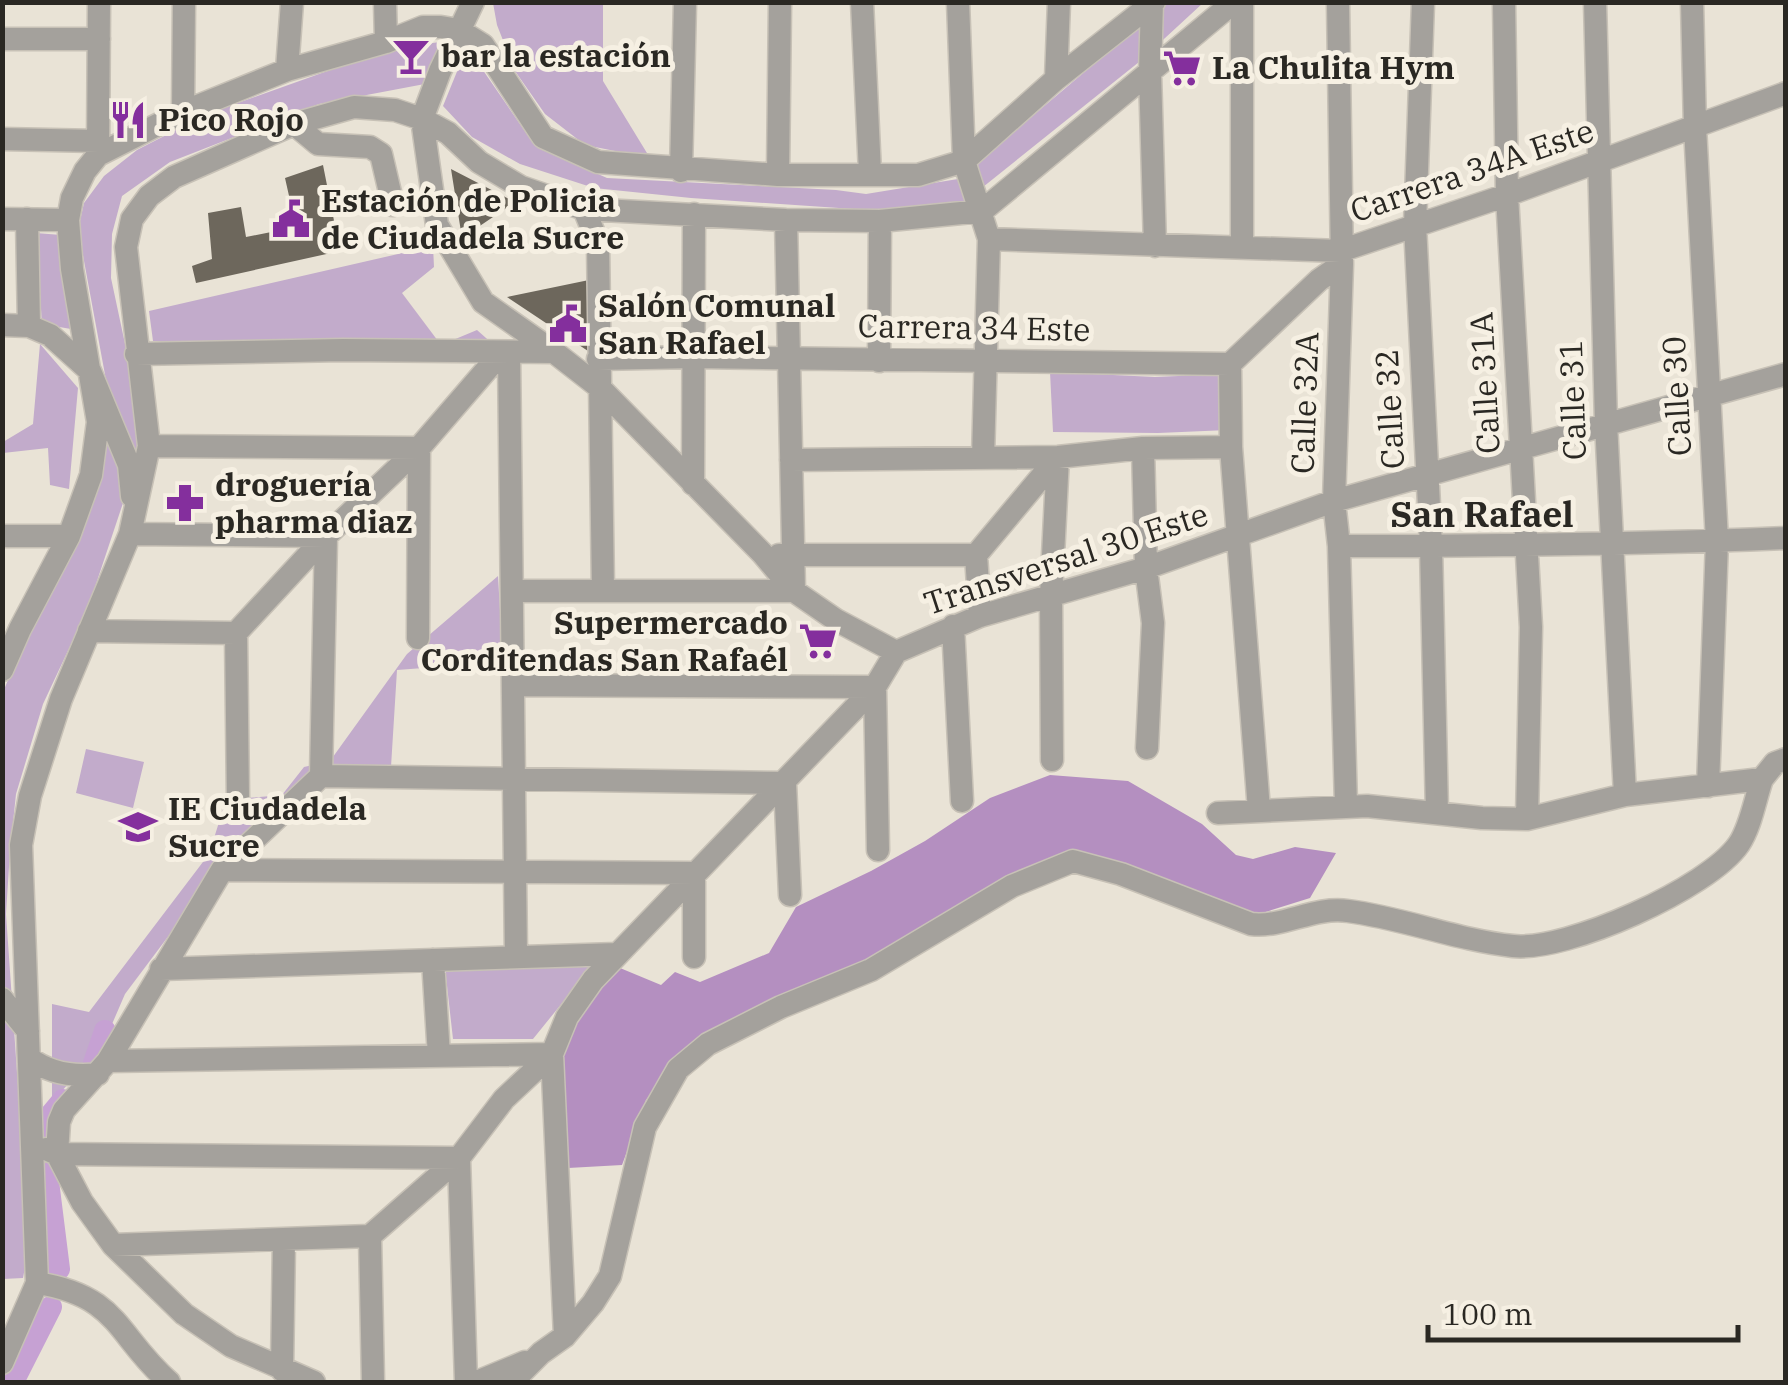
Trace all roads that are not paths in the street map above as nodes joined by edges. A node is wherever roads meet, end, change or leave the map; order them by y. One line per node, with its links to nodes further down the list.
1 (99, 2): 20 (street)
2 (184, 2): 26 (street)
3 (292, 2): 22 (street)
4 (385, 2): 21 (street)
5 (473, 2): 18 (street)
6 (684, 2): 34 (street)
7 (780, 2): 36 (street)
8 (862, 2): 35 (street)
9 (958, 2): 32 (street)
10 (1059, 2): 24 (street)
11 (1238, 2): 23 (street); 50 (street)
12 (1338, 2): 51 (street, Calle 32A)
13 (1423, 2): 47 (street, Calle 32)
14 (1504, 2): 37 (street, Calle 31A)
15 (1596, 2): 33 (street, Calle 31)
16 (1692, 2): 29 (street, Calle 30)
17 (1153, 3): 23 (street); 24 (street)
18 (459, 30): 21 (street); 27 (street); 34 (street)
19 (2, 38): 20 (street)
20 (99, 39): 31 (street)
21 (386, 42): 22 (street)
22 (287, 70): 26 (street)
23 (1150, 73): 40 (street); 49 (street)
24 (1056, 78): 32 (street)
25 (1786, 94): 29 (street, Carrera 34A Este)
26 (183, 112): 31 (street)
27 (422, 119): 28 (street); 39 (street); 54 (street)
28 (294, 124): 38 (street); 56 (street)
29 (1694, 127): 33 (street, Carrera 34A Este); 66 (street, Calle 30)
30 (2, 139): 31 (street)
31 (98, 148): 44 (street)
32 (964, 160): 35 (street); 40 (street)
33 (1598, 162): 37 (street, Carrera 34A Este); 67 (street, Calle 31)
34 (680, 170): 36 (street)
35 (870, 173): 36 (street)
36 (778, 176)
37 (1507, 195): 47 (street, Carrera 34A Este); 70 (street, Calle 31A)
38 (393, 205)
39 (584, 208): 41 (street); 59 (street)
40 (982, 211): 46 (street); 48 (street)
41 (694, 214): 45 (street); 57 (street)
42 (2, 219): 43 (street)
43 (27, 220): 44 (street); 53 (street)
44 (68, 220): 63 (street)
45 (786, 220): 46 (street); 58 (street)
46 (880, 221): 60 (street)
47 (1414, 225): 51 (street, Carrera 34A Este); 76 (street, Calle 32)
48 (989, 239): 49 (street, Carrera 34A Este); 61 (street)
49 (1155, 246): 50 (street, Carrera 34A Este)
50 (1242, 248): 51 (street, Carrera 34A Este)
51 (1341, 257): 62 (street); 78 (street, Calle 32A)
52 (2, 325): 53 (street)
53 (30, 326): 63 (street)
54 (554, 352): 55 (street); 65 (street)
55 (505, 353): 56 (street); 71 (street); 94 (street)
56 (136, 354): 68 (street)
57 (694, 357): 58 (street, Carrera 34 Este); 59 (street, Carrera 34 Este); 77 (street)
58 (788, 358): 60 (street, Carrera 34 Este); 75 (street)
59 (598, 359): 65 (street)
60 (879, 361): 61 (street, Carrera 34 Este)
61 (986, 362): 62 (street, Carrera 34 Este); 74 (street)
62 (1230, 364): 69 (street)
63 (90, 371): 79 (street); 81 (street)
64 (1786, 374): 66 (street, Transversal 30 Este)
65 (599, 388): 77 (street); 95 (street)
66 (1710, 397): 67 (street, Transversal 30 Este); 85 (street, Calle 30)
67 (1606, 423): 70 (street, Transversal 30 Este); 87 (street, Calle 31)
68 (149, 446): 71 (street); 79 (street)
69 (1231, 447): 72 (street); 83 (street)
70 (1522, 447): 76 (street, Transversal 30 Este); 86 (street, Calle 31A)
71 (420, 448): 82 (street); 103 (street)
72 (1143, 448): 73 (street); 93 (street)
73 (1058, 457): 74 (street); 91 (street); 97 (street)
74 (983, 458): 75 (street)
75 (791, 460): 92 (street)
76 (1426, 476): 78 (street, Transversal 30 Este); 89 (street, Calle 32)
77 (693, 484): 90 (street)
78 (1334, 501): 83 (street, Transversal 30 Este); 88 (street, Calle 32A)
79 (132, 524): 82 (street); 101 (street)
80 (2, 536): 81 (street)
81 (69, 536): 100 (street)
82 (326, 536): 102 (street); 111 (street)
83 (1240, 536): 93 (street, Transversal 30 Este); 120 (street)
84 (1786, 538): 85 (street)
85 (1716, 541): 87 (street); 115 (street, Calle 30)
86 (1527, 543): 87 (street); 89 (street); 123 (street, Calle 31A)
87 (1612, 545): 116 (street, Calle 31)
88 (1339, 546): 89 (street); 119 (street, Calle 32A)
89 (1431, 546): 122 (street, Calle 32)
90 (762, 554): 92 (street); 96 (street)
91 (976, 555): 92 (street); 98 (street)
92 (793, 557): 96 (street)
93 (1146, 568): 97 (street, Transversal 30 Este); 108 (street)
94 (512, 591): 95 (street); 106 (street)
95 (603, 591): 96 (street)
96 (794, 591): 104 (street)
97 (1051, 595): 98 (street, Transversal 30 Este); 110 (street)
98 (980, 616): 99 (street, Transversal 30 Este)
99 (953, 626): 104 (street, Transversal 30 Este); 118 (street)
100 (11, 629): 105 (street)
101 (90, 631): 102 (street); 135 (street)
102 (236, 633): 117 (street)
103 (418, 638)
104 (896, 652): 107 (street, Transversal 30 Este)
105 (2, 670)
106 (513, 685): 107 (street); 112 (street)
107 (874, 687): 114 (street, Transversal 30 Este); 124 (street)
108 (1146, 748)
109 (1786, 758): 113 (street)
110 (1052, 760)
111 (321, 776): 112 (street); 125 (street)
112 (514, 779): 114 (street); 126 (street)
113 (1762, 779): 115 (street); 147 (street)
114 (785, 783): 127 (street, Transversal 30 Este); 128 (street)
115 (1708, 786): 116 (street)
116 (1625, 795): 123 (street)
117 (238, 799)
118 (962, 800)
119 (1346, 806): 120 (street); 122 (street)
120 (1259, 810): 121 (street)
121 (1218, 813)
122 (1437, 814): 123 (street)
123 (1527, 819)
124 (878, 850)
125 (222, 870): 126 (street); 133 (street)
126 (515, 872): 127 (street); 130 (street)
127 (694, 873): 129 (street, Transversal 30 Este); 131 (street)
128 (790, 895)
129 (618, 954): 130 (street); 136 (street, Transversal 30 Este)
130 (516, 957): 132 (street)
131 (694, 957)
132 (433, 960): 133 (street); 137 (street)
133 (161, 969): 139 (street)
134 (2, 999): 135 (street)
135 (28, 1031): 138 (street)
136 (552, 1054): 137 (street); 142 (street, Transversal 30 Este); 147 (street)
137 (440, 1056): 139 (street)
138 (30, 1058): 139 (street); 140 (street)
139 (103, 1067): 141 (street)
140 (34, 1144): 141 (street); 146 (street)
141 (57, 1154): 142 (street); 145 (street)
142 (458, 1158): 143 (street, Transversal 30 Este); 155 (street)
143 (370, 1236): 144 (street); 154 (street)
144 (284, 1239): 145 (street); 150 (street)
145 (113, 1245): 150 (street)
146 (37, 1283): 149 (street); 152 (street)
147 (565, 1336): 148 (street)
148 (541, 1353): 151 (street); 156 (street)
149 (4, 1357)
150 (282, 1370): 153 (street)
151 (515, 1380)
152 (169, 1382)
153 (314, 1382)
154 (372, 1382)
155 (466, 1382)
156 (478, 1382)

